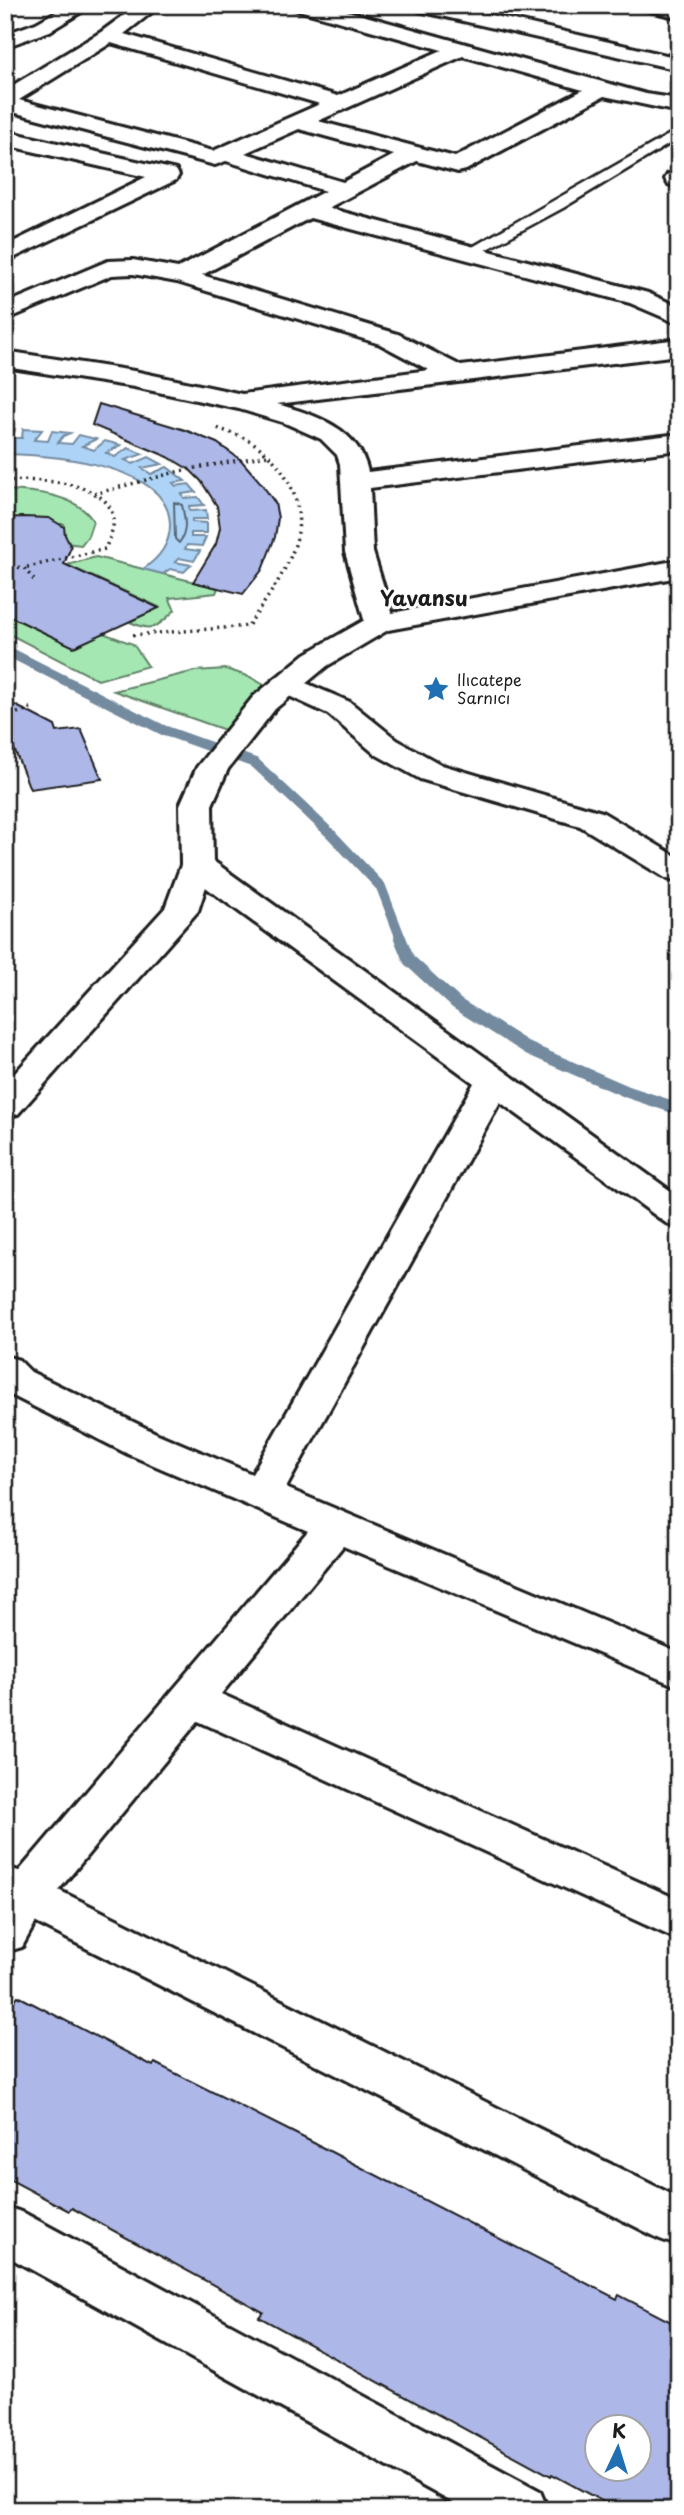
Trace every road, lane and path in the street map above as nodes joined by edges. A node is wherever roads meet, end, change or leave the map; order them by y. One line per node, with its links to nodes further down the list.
1 (83, 5): 11 (main road)
2 (151, 5): 8 (main road)
3 (302, 5): 9 (main road)
4 (419, 5): 13 (main road)
5 (485, 5): 10 (main road)
6 (649, 5): 7 (main road)
7 (679, 12)
8 (108, 36): 12 (main road); 16 (main road)
9 (462, 49): 14 (main road); 16 (main road)
10 (679, 49)
11 (15, 53): 12 (main road)
12 (59, 64): 15 (main road)
13 (679, 64)
14 (602, 88): 17 (main road); 21 (main road)
15 (5, 101): 22 (main road)
16 (340, 103): 18 (main road)
17 (679, 106)
18 (297, 122): 21 (main road); 22 (main road)
19 (679, 134): 25 (lane)
20 (5, 138): 26 (main road)
21 (415, 153): 23 (main road)
22 (225, 154): 23 (main road)
23 (343, 189): 24 (main road)
24 (304, 209): 25 (main road); 27 (main road)
25 (469, 253): 29 (main road)
26 (5, 255)
27 (181, 276): 30 (main road); 34 (main road)
28 (679, 295): 29 (main road)
29 (639, 298): 31 (main road)
30 (5, 313)
31 (679, 317)
32 (679, 347): 34 (main road)
33 (5, 359): 35 (main road)
34 (457, 374): 35 (main road)
35 (242, 400): 40 (main road)
36 (212, 426): 38 (path)
37 (679, 442): 40 (main road)
38 (268, 455): 41 (path); 47 (path)
39 (5, 481): 41 (path)
40 (357, 481): 46 (main road)
41 (93, 494): 43 (path)
42 (5, 566): 43 (path)
43 (24, 568): 45 (path)
44 (679, 568): 46 (main road)
45 (34, 580)
46 (380, 623): 48 (main road)
47 (133, 635)
48 (287, 684): 51 (main road); 52 (main road)
49 (35, 706): 50 (path)
50 (5, 718)
51 (197, 865): 53 (main road); 54 (main road)
52 (679, 872)
53 (494, 1080): 55 (main road); 57 (main road)
54 (5, 1106)
55 (679, 1215)
56 (5, 1369): 57 (main road)
57 (262, 1494): 58 (main road)
58 (336, 1525): 59 (main road); 60 (main road)
59 (679, 1671)
60 (191, 1699): 61 (main road); 62 (main road)
61 (12, 1905): 63 (main road)
62 (679, 1921)
63 (679, 2223)
64 (5, 2229): 65 (main road)
65 (520, 2510)

